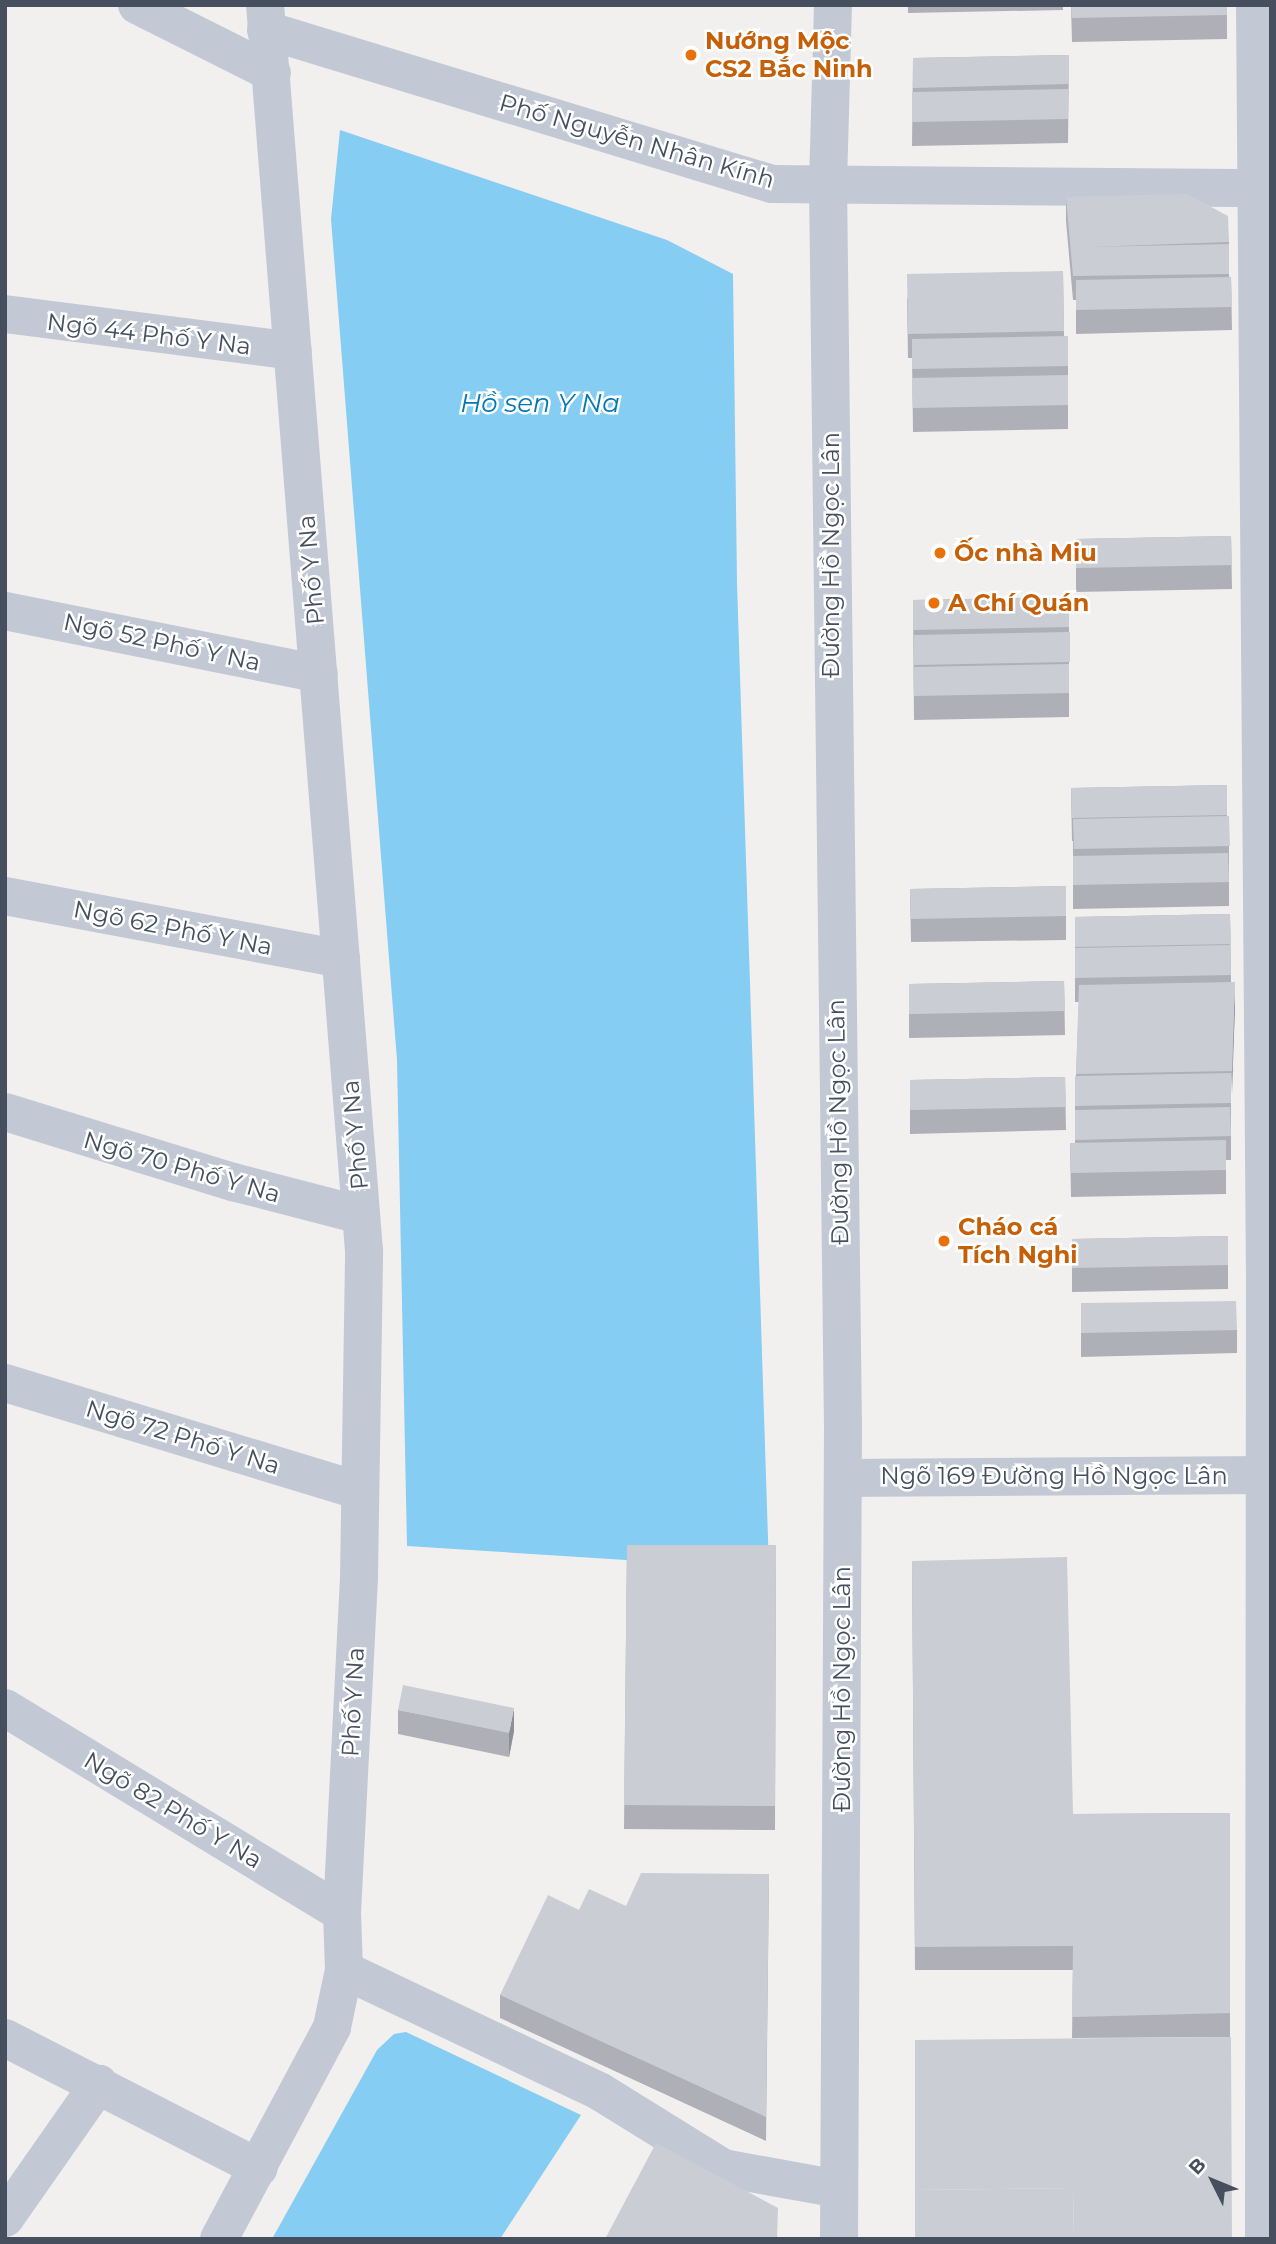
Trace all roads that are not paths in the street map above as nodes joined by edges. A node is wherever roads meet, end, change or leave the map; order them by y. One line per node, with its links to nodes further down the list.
1 (137, 5): 5 (street)
2 (833, 5): 6 (street, Đường Hồ Ngọc Lân)
3 (1255, 5): 7 (street)
4 (266, 17): 5 (street, Phố Y Na); 6 (street, Phố Nguyễn Nhân Kính)
5 (272, 73): 9 (street, Phố Y Na)
6 (828, 183): 7 (street, Phố Nguyễn Nhân Kính); 19 (street, Đường Hồ Ngọc Lân)
7 (1264, 188): 16 (street)
8 (5, 314): 9 (street, Ngõ 44 Phố Y Na)
9 (293, 351): 11 (street, Phố Y Na)
10 (5, 611): 11 (street, Ngõ 52 Phố Y Na)
11 (319, 674): 13 (street, Phố Y Na)
12 (5, 896): 13 (street, Ngõ 62 Phố Y Na)
13 (341, 959): 15 (street, Phố Y Na)
14 (5, 1112): 15 (street, Ngõ 70 Phố Y Na)
15 (361, 1215): 20 (street, Phố Y Na)
16 (1268, 1270): 18 (street)
17 (5, 1382): 20 (street, Ngõ 72 Phố Y Na)
18 (1264, 1475): 19 (street, Ngõ 169 Đường Hồ Ngọc Lân); 21 (street)
19 (843, 1478): 28 (street, Đường Hồ Ngọc Lân)
20 (360, 1491): 23 (street, Phố Y Na)
21 (1267, 1672): 32 (street)
22 (5, 1708): 23 (street, Ngõ 82 Phố Y Na)
23 (342, 1913): 24 (street, Phố Y Na)
24 (344, 1970): 27 (street, Phố Y Na); 28 (street)
25 (5, 2038): 26 (street)
26 (99, 2084): 27 (street); 29 (street)
27 (259, 2168): 30 (street, Phố Y Na)
28 (838, 2189): 31 (street, Đường Hồ Ngọc Lân)
29 (5, 2218)
30 (219, 2239)
31 (839, 2239)
32 (1264, 2239)

